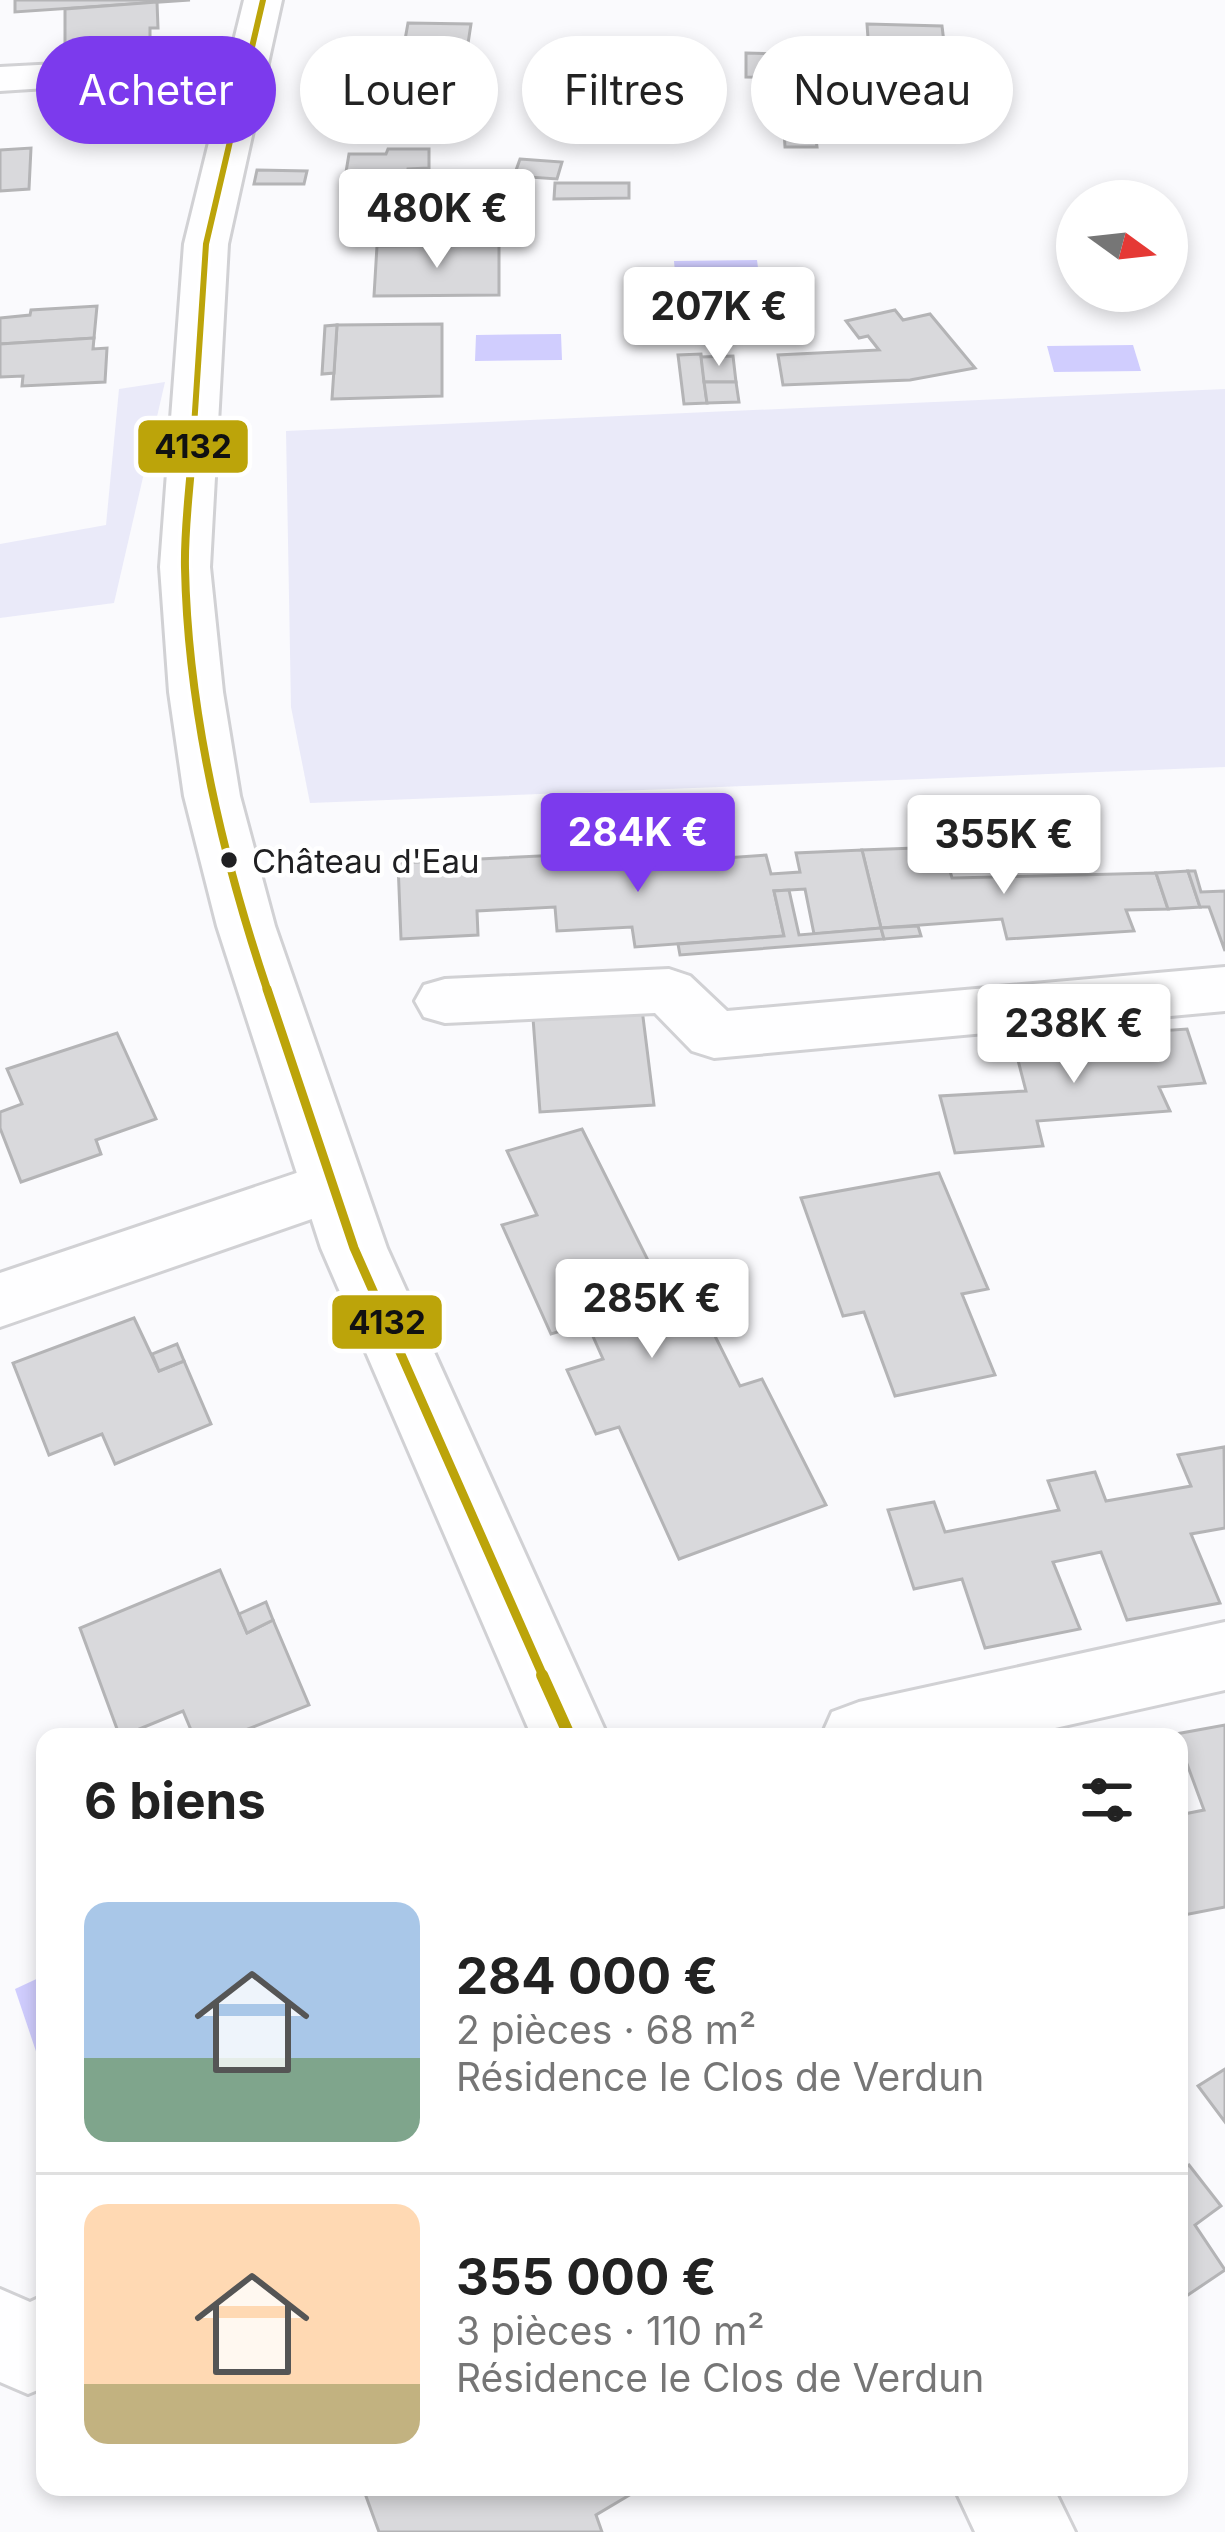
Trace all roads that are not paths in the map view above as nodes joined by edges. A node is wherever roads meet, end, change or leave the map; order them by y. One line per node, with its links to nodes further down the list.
1 (263, 0): 2 (street)
2 (255, 36)
3 (36, 77): 4 (street)
4 (0, 79)
5 (230, 144): 8 (street)
6 (1225, 989): 7 (street)
7 (446, 1001)
8 (332, 1186): 9 (street); 11 (street)
9 (0, 1300)
10 (1225, 1656): 12 (street)
11 (566, 1728)
12 (901, 1728)
13 (0, 2334): 14 (street)
14 (36, 2345)
15 (1006, 2496): 16 (street)
16 (1028, 2532)

